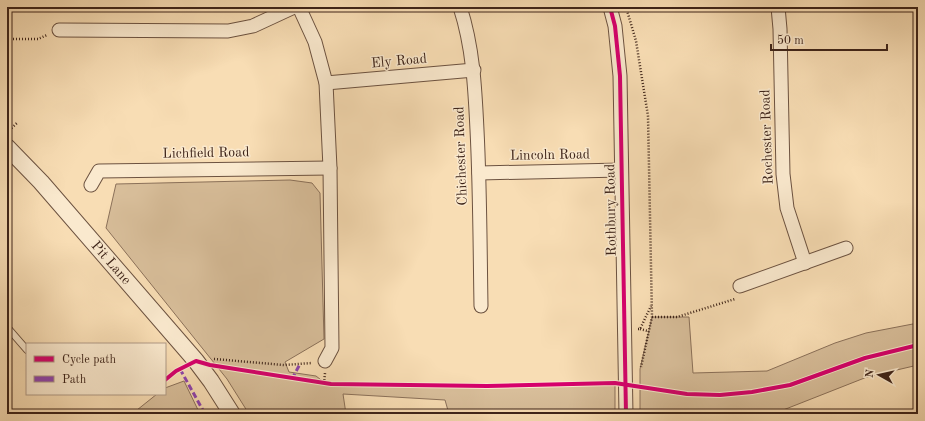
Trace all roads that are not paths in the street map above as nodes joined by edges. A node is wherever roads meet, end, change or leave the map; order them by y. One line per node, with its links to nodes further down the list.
1 (294, 7): 6 (street)
2 (299, 7): 8 (street)
3 (460, 7): 7 (street, Chichester Road)
4 (610, 7): 13 (street, Rothbury Road)
5 (778, 7): 17 (street, Rochester Road)
6 (59, 30)
7 (474, 70): 8 (street, Ely Road); 14 (street, Chichester Road)
8 (326, 83): 12 (street)
9 (7, 147): 11 (street, Pit Lane)
10 (7, 160): 11 (street)
11 (24, 166): 23 (street, Pit Lane)
12 (330, 168): 15 (street, Lichfield Road); 22 (street)
13 (621, 170): 14 (street, Lincoln Road); 24 (street, Rothbury Road)
14 (479, 173): 19 (street, Chichester Road)
15 (91, 185)
16 (846, 248): 17 (street)
17 (805, 263): 18 (street)
18 (740, 286)
19 (481, 306)
20 (7, 327): 21 (lane)
21 (26, 349)
22 (325, 361)
23 (232, 414)
24 (626, 414)

